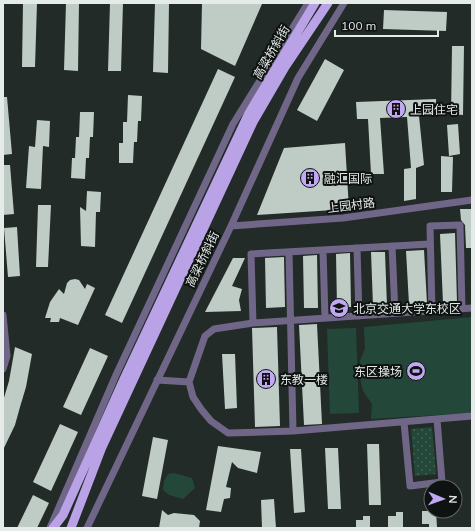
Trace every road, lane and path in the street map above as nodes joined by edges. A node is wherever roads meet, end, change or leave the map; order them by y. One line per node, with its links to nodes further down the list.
1 (308, 3): 7 (street, 高梁桥斜街)
2 (315, 3): 6 (main road, 高粱桥斜街)
3 (328, 3): 5 (main road, 高粱桥斜街)
4 (344, 3): 9 (street, 高梁桥斜街)
5 (307, 33): 32 (main road, 高梁桥斜街)
6 (249, 113): 7 (street); 31 (main road, 高梁桥斜街)
7 (233, 124): 31 (street, 高梁桥斜街)
8 (472, 200): 9 (street, 上园村路)
9 (231, 226): 25 (street, 高梁桥斜街)
10 (430, 244): 11 (street); 16 (street); 17 (street)
11 (392, 246): 12 (street); 18 (street)
12 (357, 248): 13 (street); 20 (street)
13 (323, 250): 14 (street); 21 (street)
14 (290, 252): 22 (street); 23 (street)
15 (472, 308): 16 (street)
16 (462, 309): 17 (street)
17 (432, 311): 18 (street)
18 (395, 313): 20 (street)
19 (3, 315): 24 (street)
20 (359, 316): 21 (street)
21 (325, 318): 22 (street)
22 (291, 320): 23 (street); 30 (street)
23 (253, 323): 26 (street)
24 (3, 369)
25 (157, 380): 26 (street); 33 (street, 高梁桥斜街)
26 (189, 382): 30 (street)
27 (472, 416): 28 (street)
28 (438, 419): 29 (street); 29 (street)
29 (404, 422): 30 (street)
30 (293, 431)
31 (52, 528)
32 (71, 528)
33 (87, 528)

